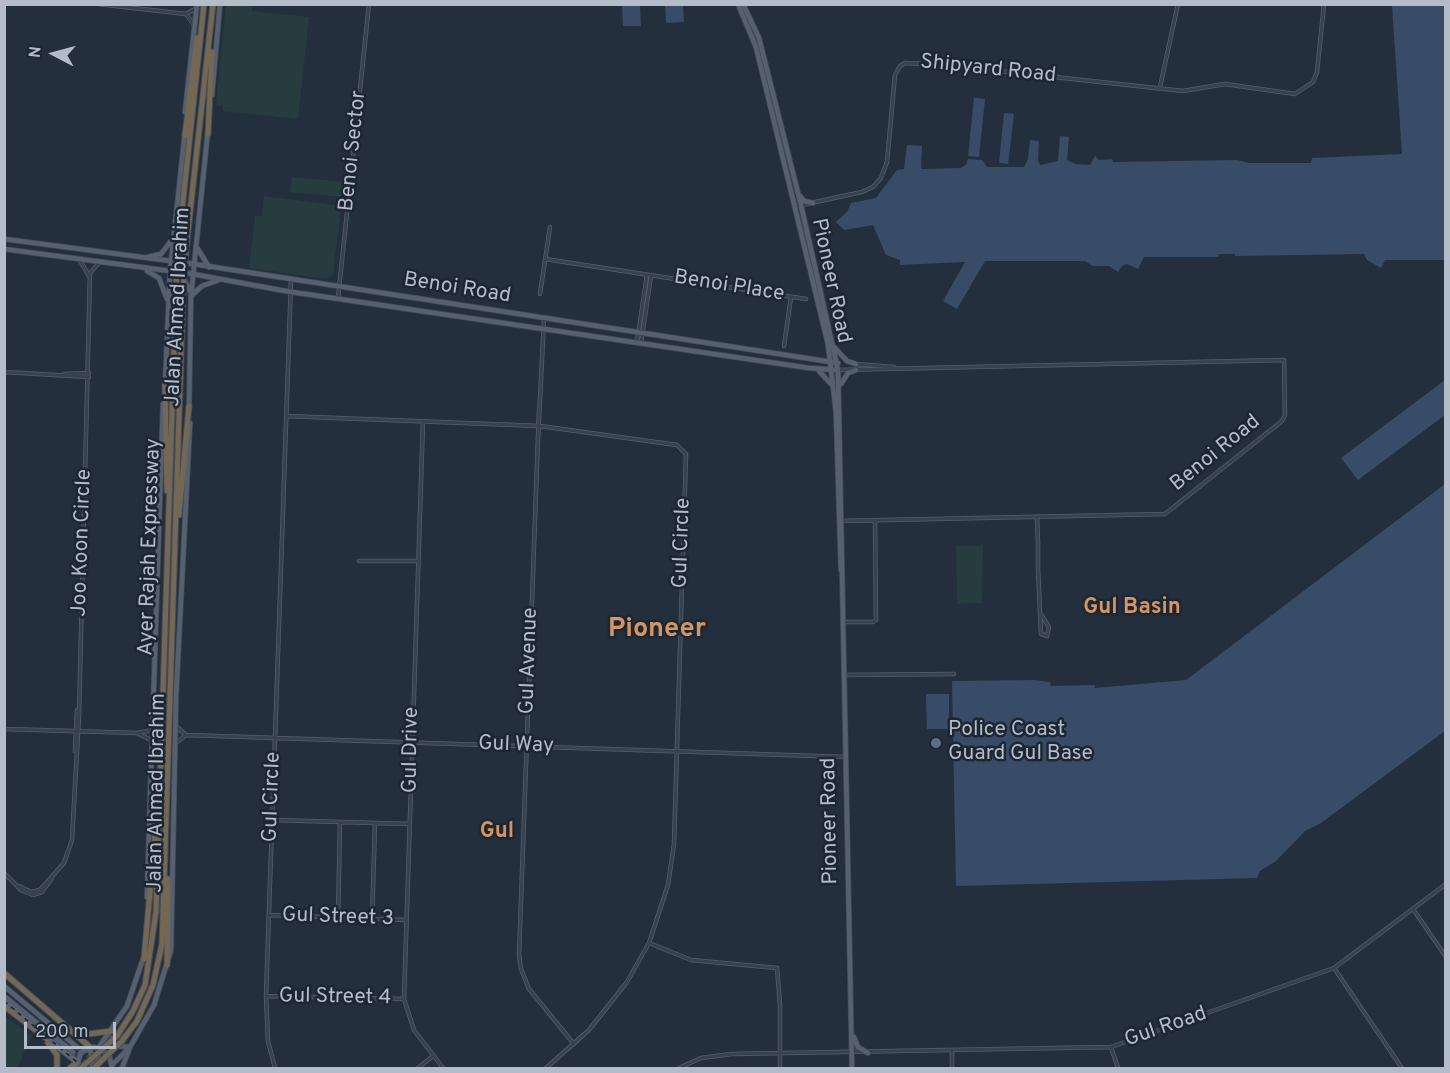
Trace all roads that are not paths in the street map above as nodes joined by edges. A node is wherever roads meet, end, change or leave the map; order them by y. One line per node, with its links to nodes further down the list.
1 (98, 4): 11 (street)
2 (197, 4): 12 (street); 13 (main road, Jalan Ahmad Ibrahim)
3 (204, 4): 17 (highway); 42 (highway, Ayer Rajah Expressway, bridge)
4 (213, 4): 14 (highway, Ayer Rajah Expressway)
5 (220, 4): 16 (main road, Jalan Ahmad Ibrahim)
6 (369, 4): 43 (street, Benoi Sector)
7 (738, 4): 20 (main road, Pioneer Road)
8 (743, 4): 18 (main road, Pioneer Road)
9 (1178, 4): 15 (street)
10 (1324, 4): 15 (street)
11 (112, 5): 12 (street)
12 (186, 14): 13 (street)
13 (194, 27): 17 (main road, Jalan Ahmad Ibrahim)
14 (210, 38): 16 (highway); 78 (highway, Ayer Rajah Expressway, bridge)
15 (1160, 87): 19 (street, Shipyard Road)
16 (208, 134): 27 (main road, Jalan Ahmad Ibrahim)
17 (185, 135): 24 (main road, Jalan Ahmad Ibrahim)
18 (798, 192): 19 (main road); 20 (main road, Pioneer Road)
19 (813, 202): 20 (street, Shipyard Road); 21 (main road)
20 (799, 206): 21 (main road, Pioneer Road); 23 (main road, Pioneer Road)
21 (804, 217): 23 (main road, Pioneer Road)
22 (550, 227): 30 (street)
23 (804, 227): 25 (main road, Pioneer Road)
24 (173, 236): 29 (main road); 35 (main road, Jalan Ahmad Ibrahim)
25 (806, 237): 55 (main road, Pioneer Road); 57 (main road, Pioneer Road)
26 (4, 239): 29 (main road, Benoi Road)
27 (196, 244): 33 (main road, Jalan Ahmad Ibrahim); 35 (main road); 36 (main road)
28 (4, 249): 31 (main road, Benoi Road)
29 (130, 257): 35 (main road, Benoi Road)
30 (545, 259): 38 (street, Benoi Place); 45 (street)
31 (79, 260): 32 (main road, Benoi Road); 39 (street)
32 (101, 262): 34 (main road, Benoi Road); 39 (street)
33 (194, 264): 35 (main road, Benoi Road); 36 (main road, Benoi Road); 37 (main road, Jalan Ahmad Ibrahim)
34 (134, 267): 35 (main road, Benoi Road); 50 (main road)
35 (179, 267): 37 (main road, Benoi Road); 42 (main road, Jalan Ahmad Ibrahim); 46 (main road)
36 (209, 267): 41 (main road, Benoi Road)
37 (193, 274): 40 (main road, Benoi Road); 46 (main road, Jalan Ahmad Ibrahim)
38 (649, 276): 47 (street, Benoi Place); 53 (street, Benoi Place)
39 (90, 278): 66 (street, Joo Koon Circle)
40 (222, 279): 44 (main road, Benoi Road); 46 (main road)
41 (291, 281): 43 (main road, Benoi Road); 44 (street, Gul Circle)
42 (172, 286): 50 (main road, Jalan Ahmad Ibrahim); 74 (highway, Ayer Rajah Expressway)
43 (339, 288): 48 (street, Benoi Sector); 51 (main road, Benoi Road)
44 (291, 292): 48 (main road, Benoi Road); 71 (street, Gul Circle)
45 (540, 294)
46 (191, 296): 70 (main road, Jalan Ahmad Ibrahim)
47 (791, 297): 49 (street, Benoi Place); 56 (street)
48 (338, 298): 52 (main road, Benoi Road)
49 (806, 299)
50 (168, 305): 67 (main road, Jalan Ahmad Ibrahim)
51 (544, 319): 52 (street, Gul Avenue); 53 (main road, Benoi Road)
52 (543, 328): 54 (main road, Benoi Road); 73 (street, Gul Avenue)
53 (641, 333): 54 (street, Benoi Place); 58 (main road, Benoi Road)
54 (639, 342): 62 (main road, Benoi Road)
55 (828, 344): 58 (main road); 59 (main road, Pioneer Road)
56 (784, 346)
57 (834, 347): 60 (main road, Pioneer Road); 61 (main road)
58 (815, 360): 59 (main road, Benoi Road)
59 (831, 362): 60 (main road, Benoi Road); 63 (main road, Pioneer Road)
60 (838, 363): 61 (street, Benoi Road); 64 (main road, Pioneer Road)
61 (856, 367): 64 (street, Benoi Road); 68 (main road); 75 (street, Benoi Road)
62 (809, 368): 63 (main road, Benoi Road); 69 (main road)
63 (832, 370): 64 (main road, Benoi Road); 69 (main road, Pioneer Road)
64 (838, 370): 68 (main road, Pioneer Road)
65 (4, 372): 66 (street)
66 (89, 375): 88 (street, Joo Koon Circle)
67 (165, 384): 74 (highway); 85 (main road, Jalan Ahmad Ibrahim)
68 (840, 389): 76 (main road, Pioneer Road)
69 (834, 390): 76 (main road, Pioneer Road)
70 (189, 406): 78 (highway); 86 (main road, Jalan Ahmad Ibrahim)
71 (286, 416): 72 (street, Gul Circle); 91 (street, Gul Circle)
72 (423, 421): 73 (street, Gul Circle); 80 (street, Gul Drive)
73 (538, 425): 95 (street, Gul Avenue); 96 (street, Gul Circle)
74 (168, 501): 98 (highway, Ayer Rajah Expressway)
75 (1037, 517): 77 (street, Benoi Road); 81 (street)
76 (841, 521): 77 (street, Benoi Road); 82 (main road, Pioneer Road)
77 (875, 521): 82 (street)
78 (175, 541): 103 (highway, Ayer Rajah Expressway)
79 (359, 561): 80 (street)
80 (418, 561): 92 (street, Gul Drive)
81 (1040, 613): 81 (street)
82 (843, 622): 84 (main road, Pioneer Road)
83 (954, 674): 84 (street)
84 (844, 675): 97 (main road, Pioneer Road)
85 (154, 723): 89 (street); 93 (main road, Jalan Ahmad Ibrahim)
86 (176, 724): 90 (street); 94 (main road, Jalan Ahmad Ibrahim)
87 (4, 729): 88 (street)
88 (76, 731): 89 (street); 104 (street, Joo Koon Circle)
89 (136, 733): 93 (street)
90 (186, 735): 91 (street, Gul Way); 94 (street)
91 (276, 737): 92 (street, Gul Way); 99 (street, Gul Circle)
92 (412, 742): 95 (street, Gul Way); 102 (street, Gul Drive)
93 (153, 744): 113 (main road, Jalan Ahmad Ibrahim)
94 (175, 746): 114 (main road, Jalan Ahmad Ibrahim)
95 (527, 746): 96 (street, Gul Way); 126 (street, Gul Avenue)
96 (677, 752): 97 (street, Gul Way); 111 (street, Gul Circle)
97 (846, 757): 122 (main road, Pioneer Road)
98 (160, 781): 113 (highway); 124 (highway, Ayer Rajah Expressway)
99 (272, 820): 100 (street); 107 (street, Gul Circle)
100 (340, 823): 101 (street); 108 (street)
101 (375, 823): 102 (street); 109 (street)
102 (410, 824): 110 (street, Gul Drive)
103 (166, 866): 114 (highway); 142 (highway, Ayer Rajah Expressway, bridge)
104 (4, 873)
105 (1446, 884): 106 (street, Gul Road)
106 (1413, 909): 112 (street); 115 (street, Gul Road)
107 (269, 915): 108 (street, Gul Street 3); 119 (street, Gul Circle)
108 (338, 918): 109 (street, Gul Street 3)
109 (372, 919): 110 (street, Gul Street 3)
110 (406, 920): 120 (street, Gul Drive)
111 (649, 943): 126 (street, Gul Circle); 136 (street)
112 (1446, 957)
113 (144, 959): 124 (main road, Jalan Ahmad Ibrahim)
114 (167, 965): 130 (main road, Jalan Ahmad Ibrahim)
115 (1334, 968): 131 (street, Gul Road); 153 (street)
116 (4, 973): 123 (highway)
117 (4, 986): 127 (main road)
118 (4, 996): 133 (main road)
119 (266, 996): 120 (street, Gul Street 4); 144 (street, Gul Circle)
120 (404, 999): 137 (street, Gul Drive)
121 (4, 1006): 125 (highway)
122 (852, 1029): 134 (main road, Pioneer Road); 135 (main road)
123 (69, 1030): 124 (highway); 128 (highway)
124 (114, 1034): 129 (main road, Jalan Ahmad Ibrahim); 130 (main road); 141 (highway, Ayer Rajah Expressway, bridge)
125 (46, 1039): 138 (highway); 140 (highway)
126 (574, 1044): 147 (street, Gul Circle)
127 (77, 1047)
128 (90, 1047): 129 (main road); 138 (main road); 142 (main road)
129 (99, 1047): 139 (main road); 142 (main road)
130 (130, 1047): 139 (main road, Jalan Ahmad Ibrahim); 143 (main road)
131 (1111, 1047): 132 (street, Gul Road); 152 (street)
132 (952, 1050): 135 (street, Gul Road); 151 (street)
133 (73, 1052)
134 (852, 1053): 135 (street, Gul Road); 136 (street, Gul Road); 150 (main road, Pioneer Road)
135 (868, 1053)
136 (781, 1055): 148 (street, Gul Road); 149 (street)
137 (433, 1056): 145 (street); 146 (street, Gul Drive)
138 (74, 1066)
139 (113, 1066)
140 (57, 1068)
141 (81, 1068)
142 (94, 1068)
143 (122, 1068)
144 (275, 1068)
145 (418, 1068)
146 (443, 1068)
147 (546, 1068)
148 (679, 1068)
149 (780, 1068)
150 (852, 1068)
151 (952, 1068)
152 (1118, 1068)
153 (1402, 1068)

